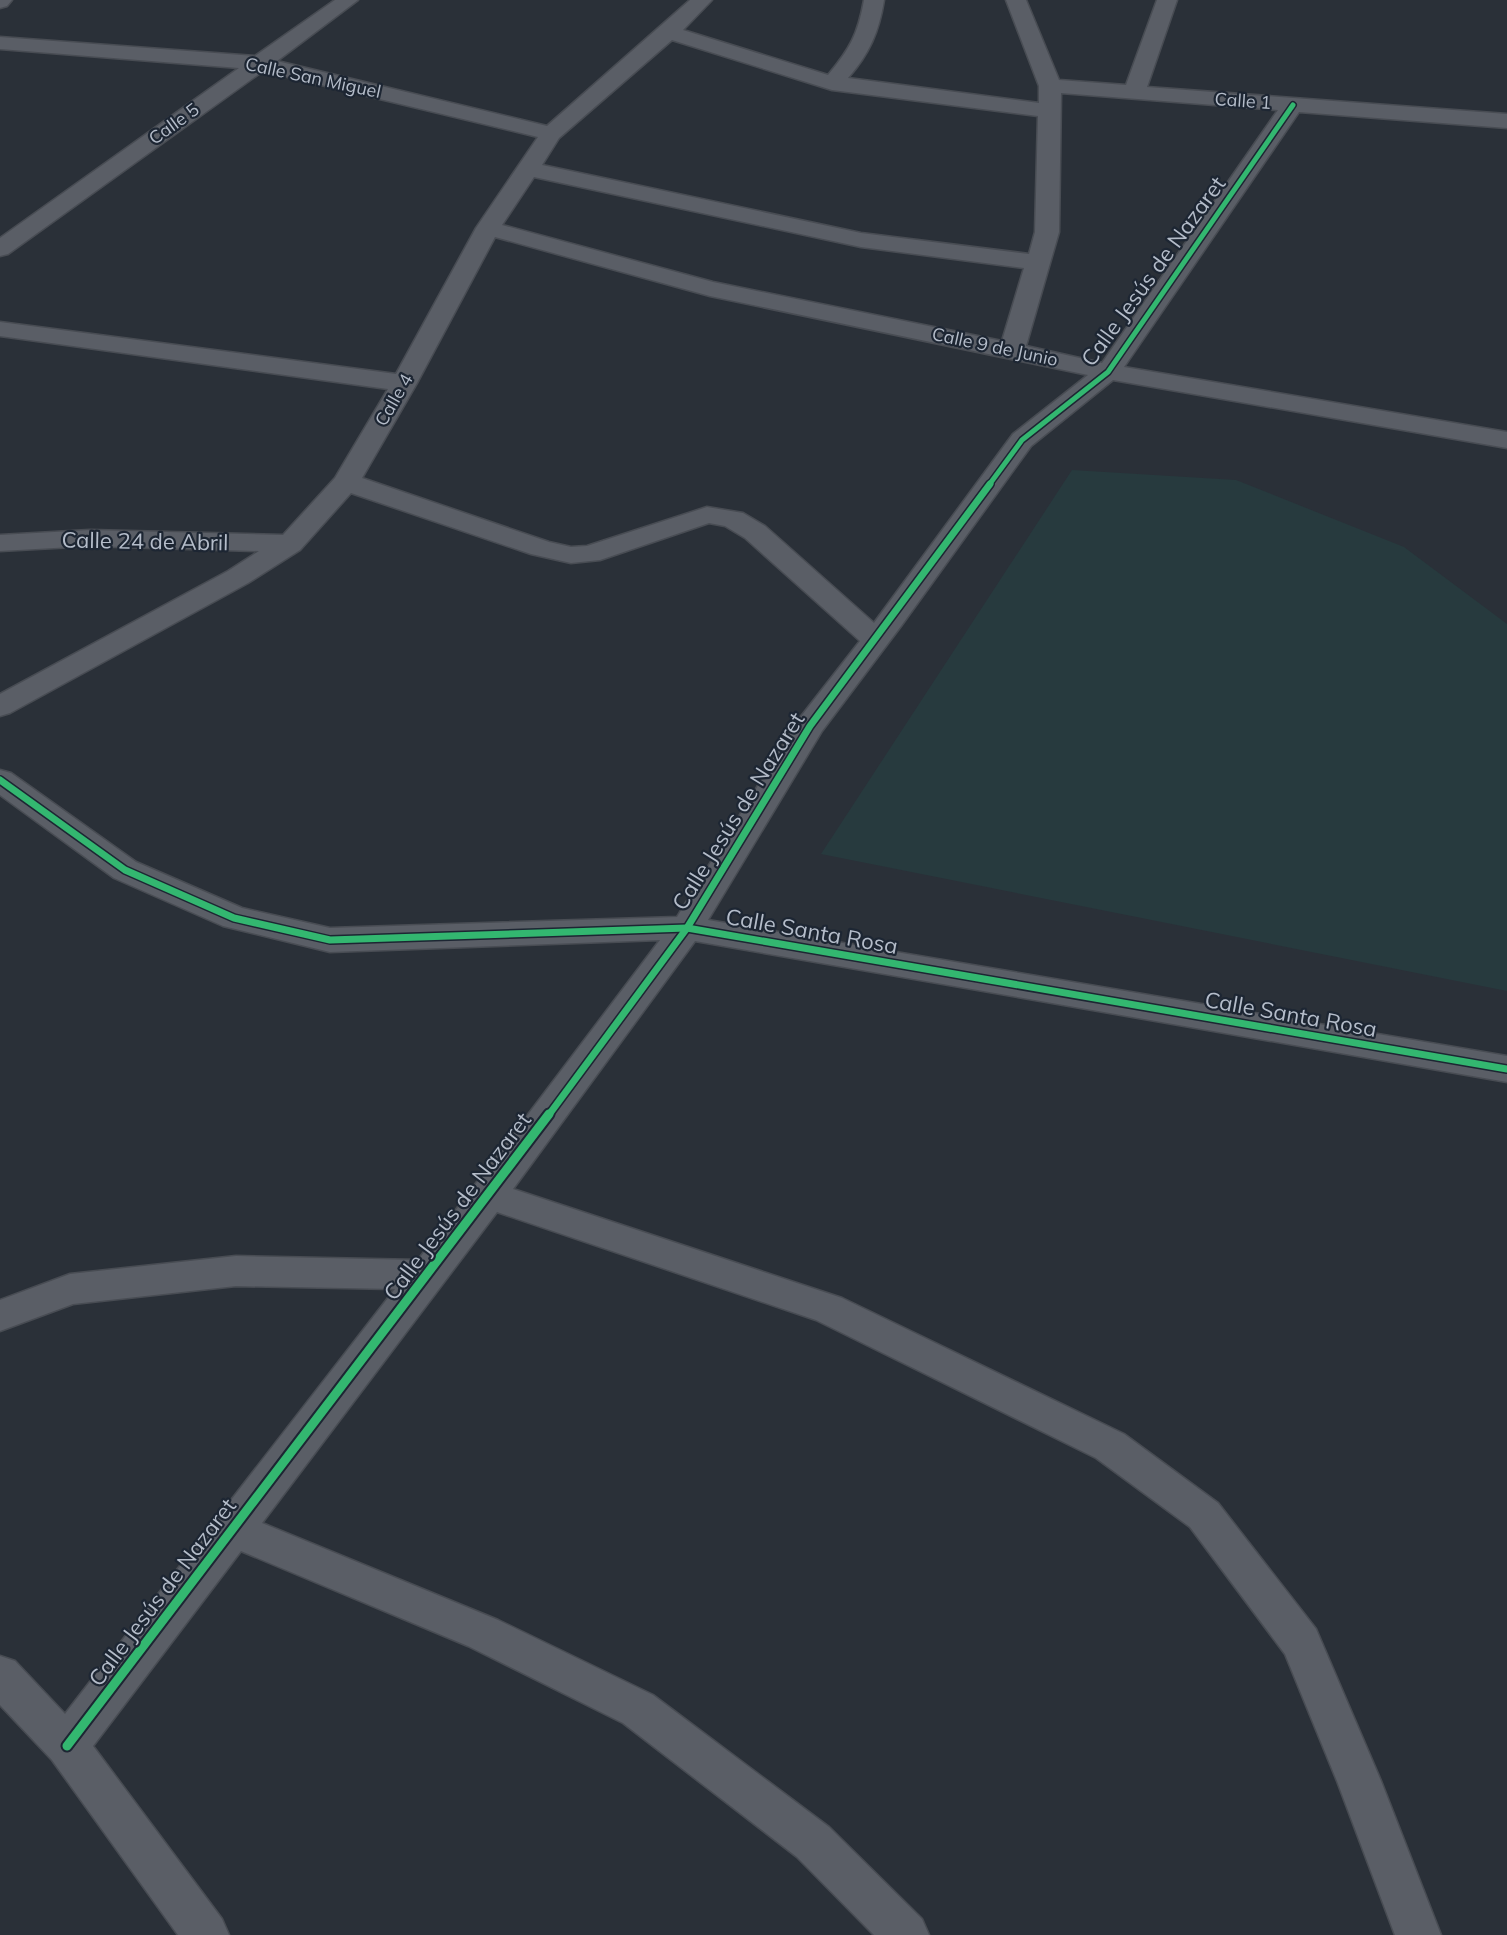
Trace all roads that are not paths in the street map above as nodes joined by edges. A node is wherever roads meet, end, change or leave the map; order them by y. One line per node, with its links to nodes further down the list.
1 (348, 0): 8 (street, Calle 5)
2 (702, 0): 6 (street, Calle 4)
3 (874, 0): 9 (street)
4 (1016, 0): 10 (street)
5 (1167, 0): 11 (street)
6 (669, 32): 9 (street); 15 (street, Calle 4)
7 (0, 43): 8 (street, Calle San Miguel)
8 (258, 63): 15 (street, Calle San Miguel); 18 (street, Calle 5)
9 (832, 83): 13 (street)
10 (1050, 86): 11 (street, Calle 1); 13 (street)
11 (1134, 93): 12 (street, Calle 1)
12 (1293, 105): 14 (street, Calle 1); 22 (street, Calle Jesús de Nazaret)
13 (1050, 111): 19 (street)
14 (1507, 121)
15 (551, 134): 16 (street, Calle 4)
16 (528, 169): 17 (street, Calle 4); 19 (street)
17 (488, 228): 21 (street, Calle 9 de Junio); 23 (street, Calle 4)
18 (0, 249)
19 (1038, 262): 21 (street)
20 (0, 329): 23 (street)
21 (1012, 350): 22 (street, Calle 9 de Junio)
22 (1108, 372): 24 (street, Calle 9 de Junio); 28 (street, Calle Jesús de Nazaret)
23 (404, 383): 25 (street, Calle 4)
24 (1507, 440)
25 (346, 482): 27 (street, Calle 4); 28 (street)
26 (0, 543): 27 (street, Calle 24 de Abril)
27 (290, 544): 29 (street, Calle 4)
28 (876, 640): 31 (street, Calle Jesús de Nazaret)
29 (0, 706)
30 (0, 780): 31 (street, Calle Santa Rosa)
31 (687, 928): 32 (street, Calle Santa Rosa); 33 (street, Calle Jesús de Nazaret)
32 (1507, 1070)
33 (489, 1195): 34 (street, Calle Jesús de Nazaret); 41 (street)
34 (428, 1275): 35 (street); 36 (street, Calle Jesús de Nazaret)
35 (0, 1316)
36 (233, 1529): 38 (street, Calle Jesús de Nazaret); 40 (street)
37 (0, 1675): 38 (street)
38 (67, 1746): 39 (street)
39 (206, 1935)
40 (906, 1935)
41 (1418, 1935)

